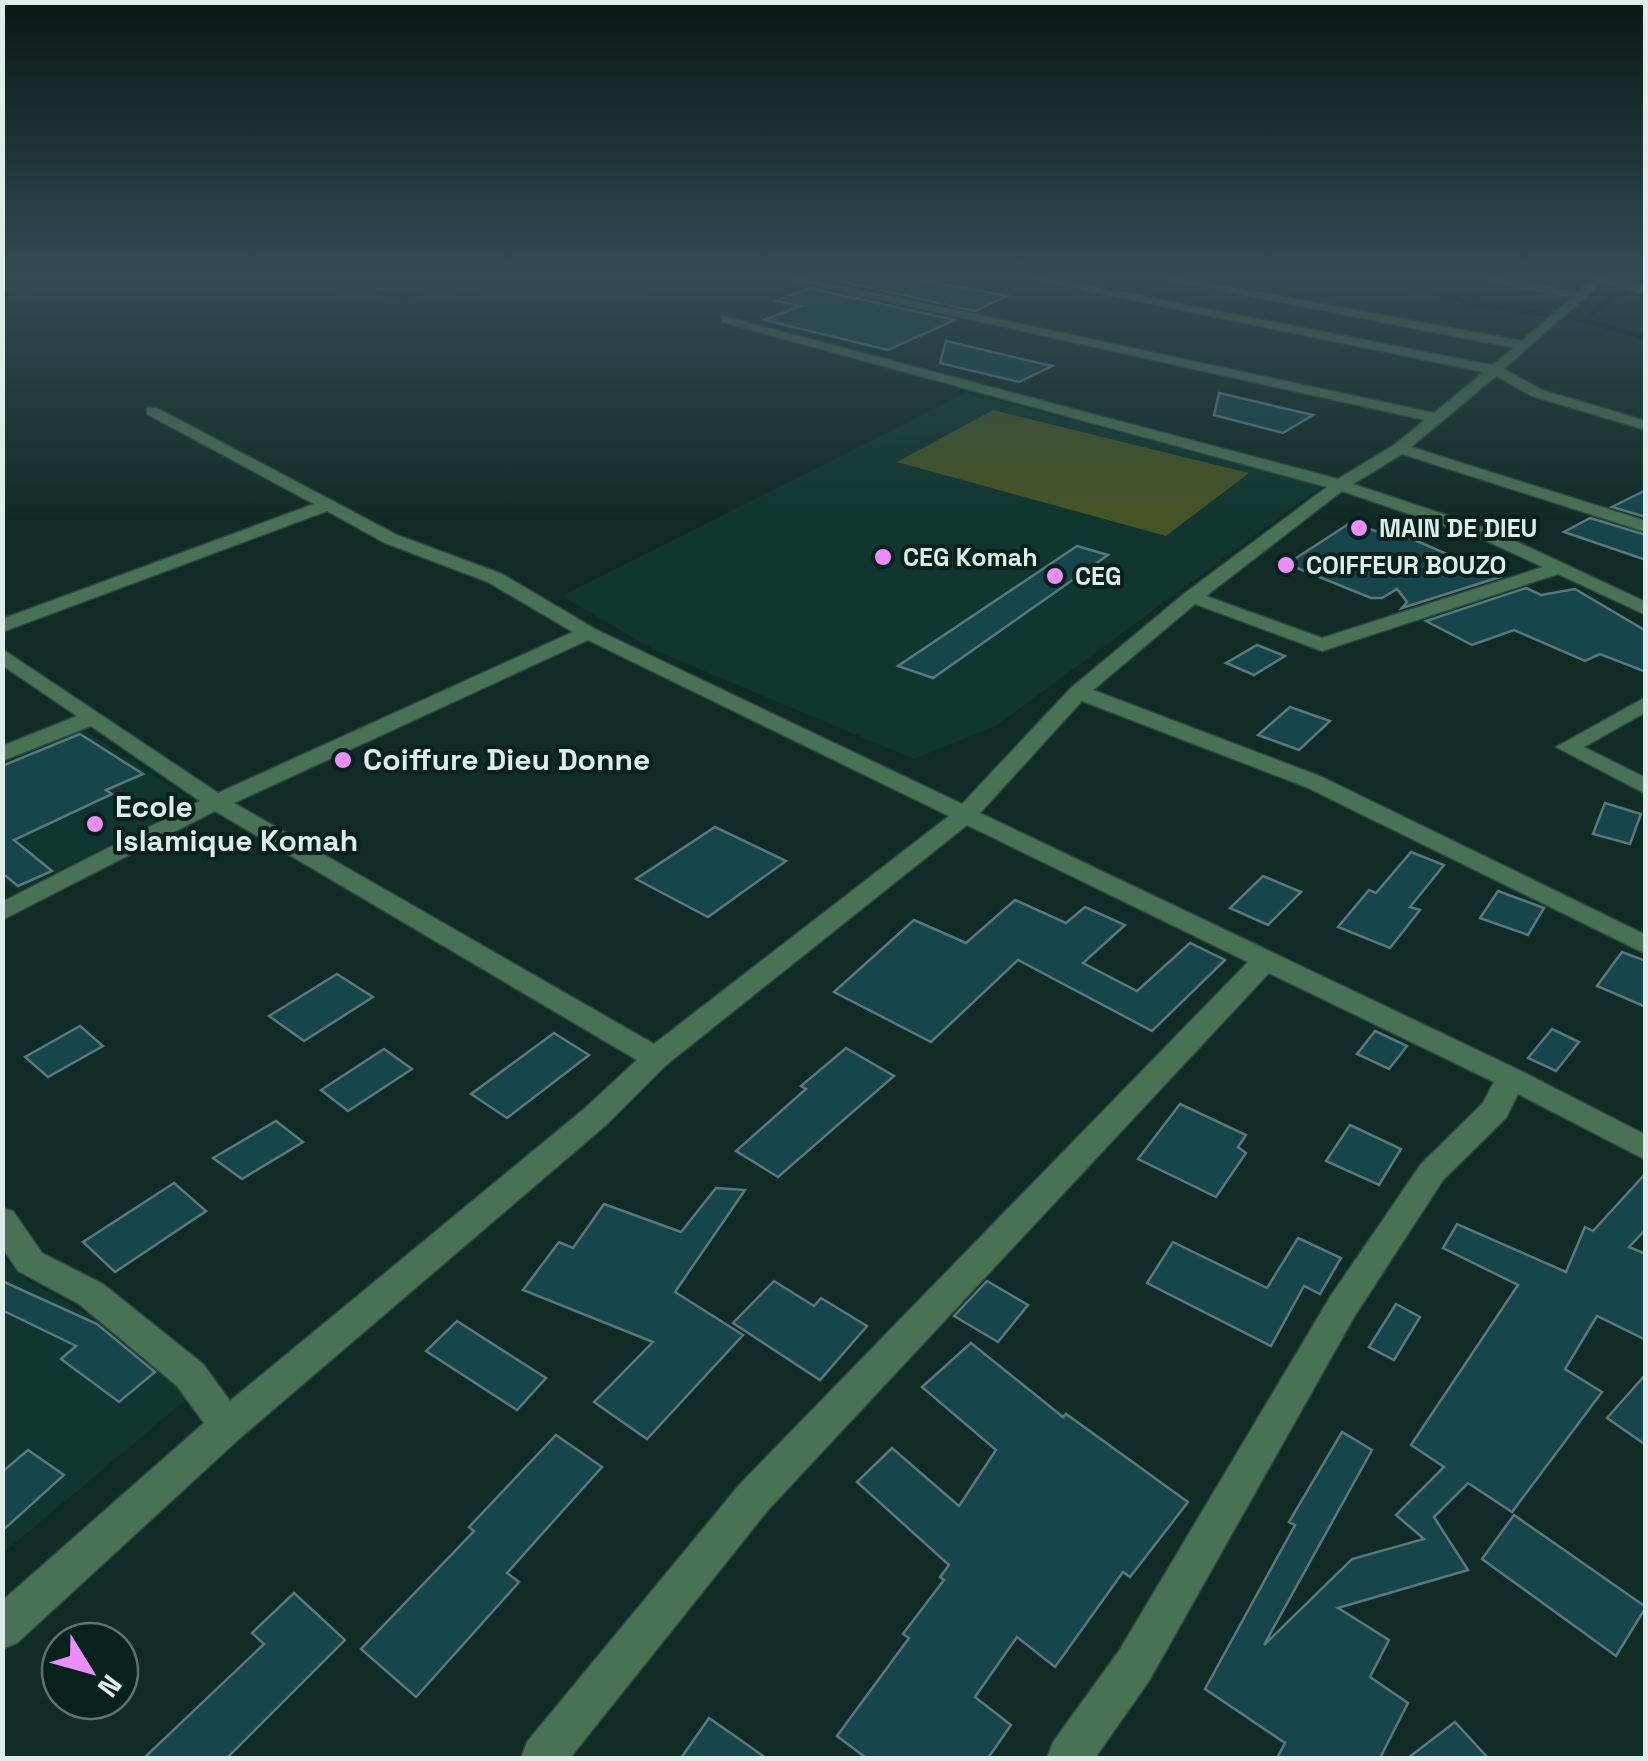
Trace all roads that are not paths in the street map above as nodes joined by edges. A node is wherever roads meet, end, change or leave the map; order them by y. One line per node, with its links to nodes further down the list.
1 (861, 355): 10 (street)
2 (1146, 355): 7 (street)
3 (1421, 355): 5 (street)
4 (1514, 355): 5 (street)
5 (1496, 370): 7 (street); 8 (street)
6 (152, 410): 11 (street)
7 (1437, 418): 9 (street)
8 (1646, 426)
9 (1400, 448): 10 (street); 12 (street)
10 (1340, 485): 13 (street); 14 (street)
11 (328, 505): 16 (street); 17 (street)
12 (1646, 527)
13 (1559, 568): 14 (street); 15 (street)
14 (1192, 597): 19 (street)
15 (1646, 609)
16 (2, 626)
17 (588, 634): 24 (street); 25 (street)
18 (2, 655): 21 (street)
19 (1078, 692): 25 (street); 27 (street)
20 (1646, 702): 23 (street)
21 (92, 716): 22 (street); 24 (street)
22 (2, 754)
23 (1646, 787)
24 (216, 802): 26 (street); 29 (street)
25 (964, 816): 28 (street); 29 (street)
26 (2, 912)
27 (1646, 946)
28 (1266, 960): 30 (street); 35 (street)
29 (656, 1058): 33 (street)
30 (1511, 1078): 31 (street); 36 (street)
31 (1646, 1149)
32 (2, 1220): 33 (street)
33 (227, 1426): 34 (street)
34 (2, 1629)
35 (543, 1758)
36 (1069, 1758)

